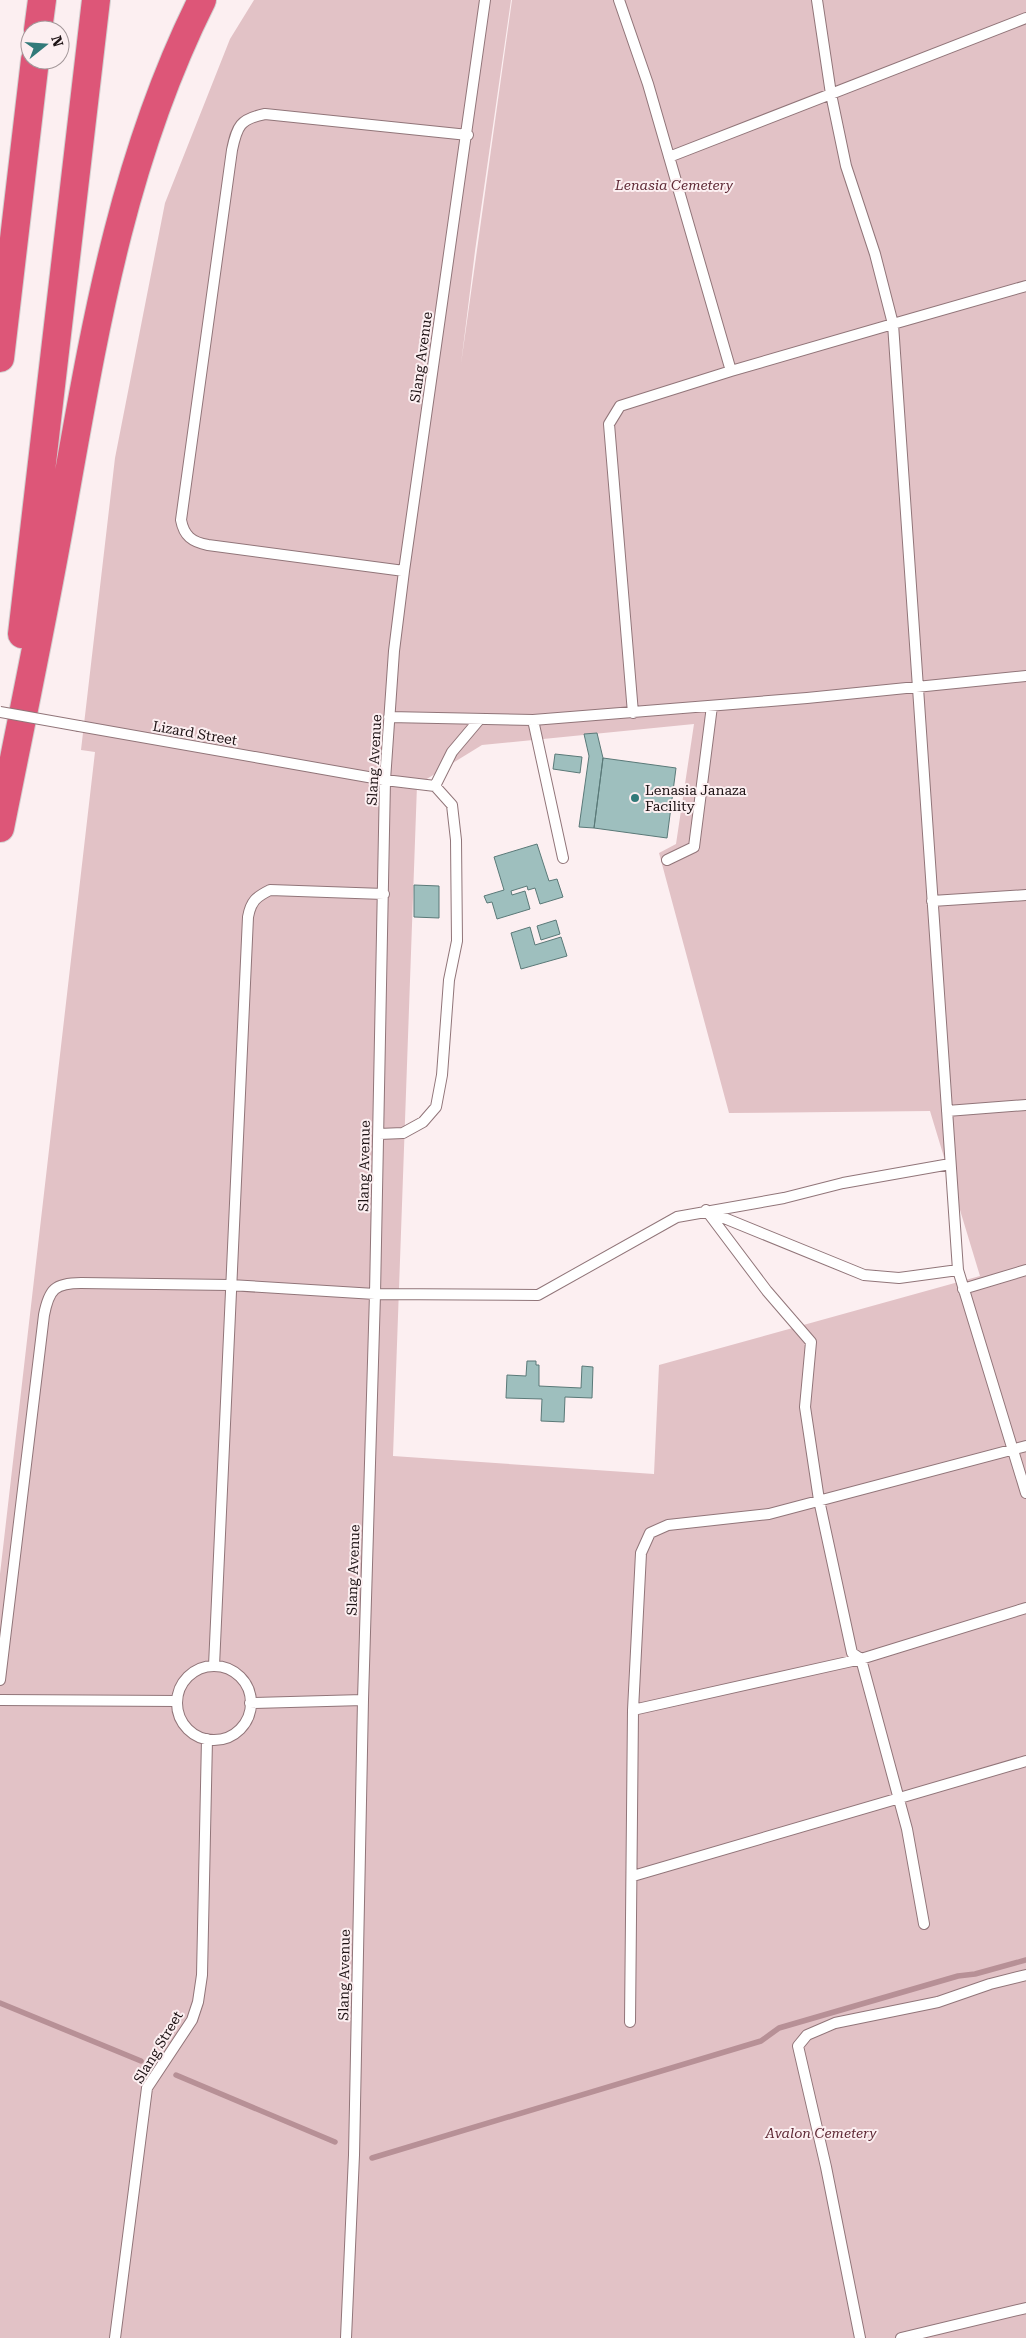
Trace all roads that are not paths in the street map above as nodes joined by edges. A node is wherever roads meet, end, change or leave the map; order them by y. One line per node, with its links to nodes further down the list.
1 (42, 0): 8 (highway)
2 (96, 0): 28 (highway)
3 (202, 0): 29 (highway)
4 (485, 0): 11 (lane, Slang Avenue)
5 (619, 0): 12 (lane)
6 (817, 0): 10 (lane)
7 (1026, 18): 10 (lane)
8 (39, 20)
9 (34, 70): 15 (highway)
10 (830, 94): 12 (lane); 14 (lane)
11 (468, 135): 17 (lane, Slang Avenue); 17 (lane)
12 (669, 156): 16 (lane)
13 (1026, 286): 14 (lane)
14 (893, 324): 16 (lane); 19 (lane)
15 (0, 358)
16 (731, 370): 22 (lane)
17 (404, 571): 23 (lane, Slang Avenue)
18 (1026, 676): 19 (lane)
19 (917, 687): 20 (lane); 34 (lane)
20 (712, 706): 22 (lane); 31 (lane)
21 (0, 712): 26 (lane, Lizard Street, bridge)
22 (633, 713): 25 (lane)
23 (389, 717): 24 (lane); 26 (lane, Slang Avenue)
24 (479, 720): 25 (lane); 27 (lane)
25 (533, 720): 30 (lane)
26 (385, 780): 27 (lane, Lizard Street); 32 (lane, Slang Avenue)
27 (435, 786): 37 (lane)
28 (0, 820)
29 (0, 828)
30 (563, 858)
31 (667, 860)
32 (384, 894): 37 (lane, Slang Avenue); 42 (lane)
33 (1026, 895): 34 (lane)
34 (932, 901): 36 (lane)
35 (1026, 1105): 36 (lane)
36 (947, 1111): 38 (lane)
37 (379, 1134): 44 (lane, Slang Avenue)
38 (950, 1164): 39 (lane); 40 (lane)
39 (706, 1210): 40 (lane); 44 (lane); 48 (lane)
40 (958, 1270): 43 (lane)
41 (1026, 1270): 43 (lane)
42 (230, 1285): 44 (lane); 51 (lane); 52 (lane)
43 (963, 1289): 46 (lane)
44 (375, 1294): 54 (lane, Slang Avenue)
45 (1026, 1446): 46 (lane)
46 (1012, 1450): 47 (lane); 48 (lane)
47 (1026, 1493)
48 (819, 1500): 50 (lane); 57 (lane)
49 (1026, 1608): 50 (lane)
50 (861, 1659): 57 (lane); 60 (lane)
51 (214, 1666): 55 (lane); 56 (lane)
52 (0, 1680)
53 (0, 1700): 55 (lane)
54 (363, 1700): 56 (lane); 67 (lane, Slang Avenue)
55 (177, 1702): 58 (lane)
56 (250, 1703): 58 (lane)
57 (633, 1710): 61 (lane)
58 (207, 1739): 66 (lane, Slang Street)
59 (1026, 1761): 60 (lane)
60 (898, 1798): 61 (lane); 62 (lane)
61 (632, 1876): 64 (lane)
62 (924, 1924)
63 (1026, 1975): 68 (lane)
64 (630, 2022)
65 (1026, 2308): 69 (lane)
66 (115, 2338)
67 (346, 2338)
68 (860, 2338)
69 (901, 2338)

